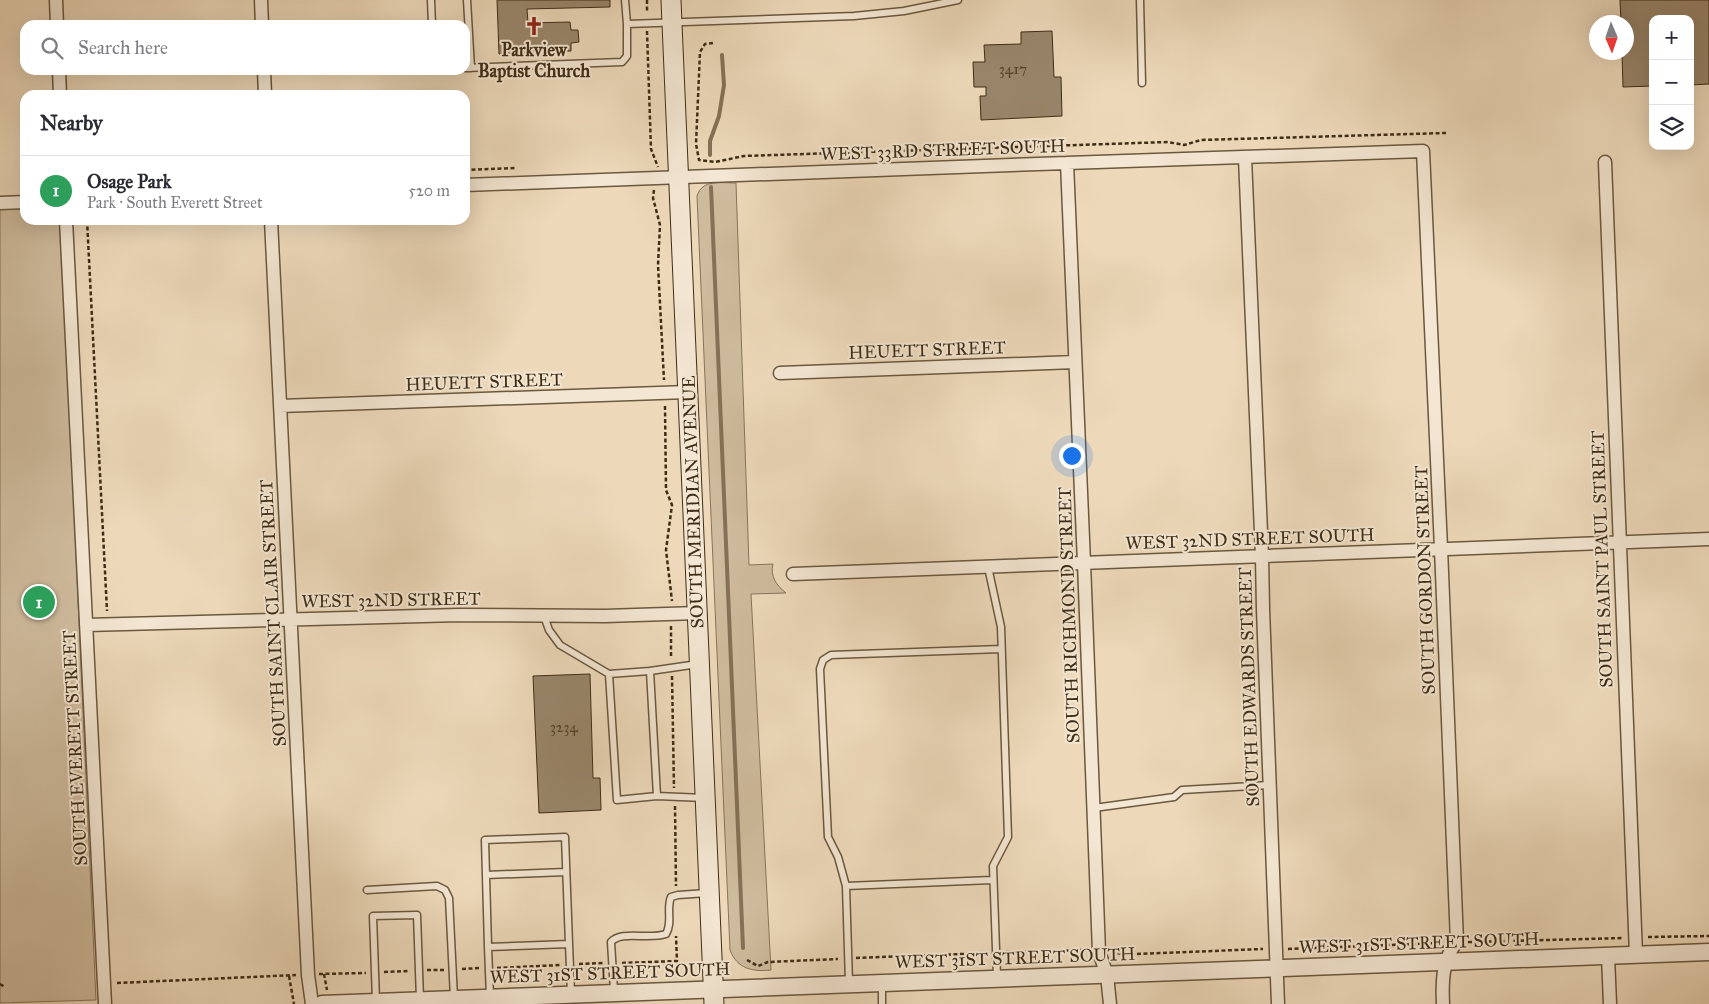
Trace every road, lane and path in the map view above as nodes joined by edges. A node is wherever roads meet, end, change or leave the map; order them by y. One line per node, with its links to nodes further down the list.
1 (56, 0): 10 (street)
2 (261, 0): 11 (street)
3 (431, 0): 12 (lane)
4 (467, 0): 13 (lane)
5 (625, 0): 16 (lane)
6 (647, 0): 15 (path)
7 (672, 0): 14 (main road, SOUTH MERIDIAN AVENUE)
8 (958, 0): 14 (lane)
9 (1140, 0): 21 (lane)
10 (57, 20)
11 (262, 20)
12 (432, 20)
13 (467, 20)
14 (672, 22): 15 (lane); 31 (main road, SOUTH MERIDIAN AVENUE)
15 (647, 23): 16 (lane); 32 (path)
16 (627, 24): 18 (lane)
17 (713, 43): 24 (path)
18 (470, 68)
19 (59, 75): 22 (street)
20 (264, 75): 23 (street)
21 (1142, 82)
22 (60, 90)
23 (265, 90)
24 (1446, 133)
25 (1423, 151): 26 (street, WEST 33RD STREET SOUTH); 46 (street, SOUTH GORDON STREET)
26 (1245, 158): 28 (street, WEST 33RD STREET SOUTH); 47 (street, SOUTH EDWARDS STREET)
27 (1605, 162): 45 (street, SOUTH SAINT PAUL STREET)
28 (1067, 163): 31 (street, WEST 33RD STREET SOUTH); 39 (street, SOUTH RICHMOND STREET)
29 (515, 168): 30 (path)
30 (470, 170)
31 (679, 176): 32 (street, WEST 33RD STREET SOUTH); 41 (main road, SOUTH MERIDIAN AVENUE)
32 (656, 178): 33 (street, WEST 33RD STREET SOUTH); 42 (path)
33 (470, 185)
34 (20, 202): 35 (street)
35 (0, 203)
36 (66, 225): 56 (street, SOUTH EVERETT STREET)
37 (87, 225): 51 (path)
38 (271, 225): 43 (street, SOUTH SAINT CLAIR STREET)
39 (1075, 362): 40 (street, HEUETT STREET); 48 (street, SOUTH RICHMOND STREET)
40 (780, 373)
41 (688, 392): 42 (street, HEUETT STREET); 52 (main road, SOUTH MERIDIAN AVENUE)
42 (664, 393): 43 (street, HEUETT STREET); 53 (path)
43 (280, 406): 55 (street, SOUTH SAINT CLAIR STREET)
44 (1709, 539): 45 (street, WEST 32ND STREET SOUTH)
45 (1619, 542): 46 (street, WEST 32ND STREET SOUTH); 76 (street, SOUTH SAINT PAUL STREET)
46 (1441, 548): 47 (street, WEST 32ND STREET SOUTH); 77 (street, SOUTH GORDON STREET)
47 (1262, 556): 48 (street, WEST 32ND STREET SOUTH); 62 (street, SOUTH EDWARDS STREET)
48 (1084, 563): 49 (street, WEST 32ND STREET SOUTH); 66 (street, SOUTH RICHMOND STREET)
49 (988, 567): 50 (street, WEST 32ND STREET SOUTH); 57 (lane)
50 (793, 574)
51 (107, 613)
52 (698, 613): 53 (street, WEST 32ND STREET); 58 (main road, SOUTH MERIDIAN AVENUE)
53 (672, 614): 54 (street, WEST 32ND STREET); 59 (path)
54 (544, 616): 55 (street, WEST 32ND STREET); 61 (lane)
55 (290, 620): 56 (street, WEST 32ND STREET); 96 (street, SOUTH SAINT CLAIR STREET)
56 (86, 626): 102 (street, SOUTH EVERETT STREET)
57 (1001, 649): 69 (lane); 70 (lane)
58 (700, 664): 59 (lane); 65 (main road, SOUTH MERIDIAN AVENUE)
59 (671, 668): 60 (lane); 64 (path)
60 (650, 670): 61 (lane); 63 (lane)
61 (609, 674): 63 (lane)
62 (1270, 785): 66 (lane); 80 (street, SOUTH EDWARDS STREET)
63 (656, 796): 64 (lane)
64 (674, 796): 65 (lane); 73 (path)
65 (706, 798): 72 (main road, SOUTH MERIDIAN AVENUE)
66 (1094, 808): 81 (street, SOUTH RICHMOND STREET)
67 (566, 872): 68 (lane); 68 (lane); 78 (lane)
68 (486, 876): 79 (lane)
69 (992, 880): 70 (lane); 83 (lane)
70 (846, 886): 86 (lane)
71 (367, 890): 93 (lane)
72 (710, 893): 73 (lane); 107 (main road, SOUTH MERIDIAN AVENUE)
73 (676, 896): 88 (lane)
74 (676, 933): 88 (path)
75 (1709, 936): 76 (path)
76 (1635, 937): 77 (path); 84 (street, SOUTH SAINT PAUL STREET)
77 (1457, 942): 80 (path); 89 (street, SOUTH GORDON STREET)
78 (569, 944): 79 (lane); 90 (lane)
79 (488, 947): 91 (lane)
80 (1276, 949): 81 (path); 92 (street, SOUTH EDWARDS STREET)
81 (1099, 952): 83 (path); 97 (street, SOUTH RICHMOND STREET)
82 (1709, 952): 84 (street, WEST 31ST STREET SOUTH)
83 (996, 953): 86 (path); 99 (lane)
84 (1636, 955): 85 (street, WEST 31ST STREET SOUTH)
85 (1608, 956): 89 (street, WEST 31ST STREET SOUTH); 121 (street)
86 (848, 958): 87 (path); 103 (lane)
87 (747, 960)
88 (612, 963): 90 (path); 105 (lane)
89 (1446, 963): 92 (street, WEST 31ST STREET SOUTH); 120 (street, SOUTH GORDON STREET)
90 (570, 965): 91 (path); 106 (lane)
91 (489, 968): 93 (path); 108 (lane)
92 (1277, 968): 97 (street, WEST 31ST STREET SOUTH); 119 (street, SOUTH EDWARDS STREET)
93 (452, 969): 94 (path); 109 (lane)
94 (419, 970): 95 (path); 95 (lane); 110 (lane)
95 (375, 972): 96 (path); 112 (lane)
96 (308, 975): 98 (path); 115 (street, SOUTH SAINT CLAIR STREET)
97 (1107, 975): 99 (street, WEST 31ST STREET SOUTH); 118 (street, SOUTH RICHMOND STREET)
98 (289, 976): 102 (path); 114 (path)
99 (997, 979): 100 (street, WEST 31ST STREET SOUTH)
100 (882, 983): 103 (street, WEST 31ST STREET SOUTH); 117 (lane)
101 (0, 984): 104 (path)
102 (104, 984): 113 (street, SOUTH EVERETT STREET)
103 (848, 984): 107 (street, WEST 31ST STREET SOUTH)
104 (5, 987)
105 (614, 993): 106 (street, WEST 31ST STREET SOUTH); 107 (street, WEST 31ST STREET SOUTH)
106 (572, 994): 111 (street, WEST 31ST STREET SOUTH)
107 (714, 996)
108 (490, 997): 109 (street, WEST 31ST STREET SOUTH); 111 (street, WEST 31ST STREET SOUTH)
109 (454, 999): 110 (street, WEST 31ST STREET SOUTH)
110 (420, 1000): 112 (street, WEST 31ST STREET SOUTH)
111 (513, 1000)
112 (376, 1002): 116 (street, WEST 31ST STREET SOUTH)
113 (105, 1004)
114 (294, 1004)
115 (312, 1004)
116 (322, 1004)
117 (882, 1004)
118 (1110, 1004)
119 (1278, 1004)
120 (1443, 1004)
121 (1610, 1004)

